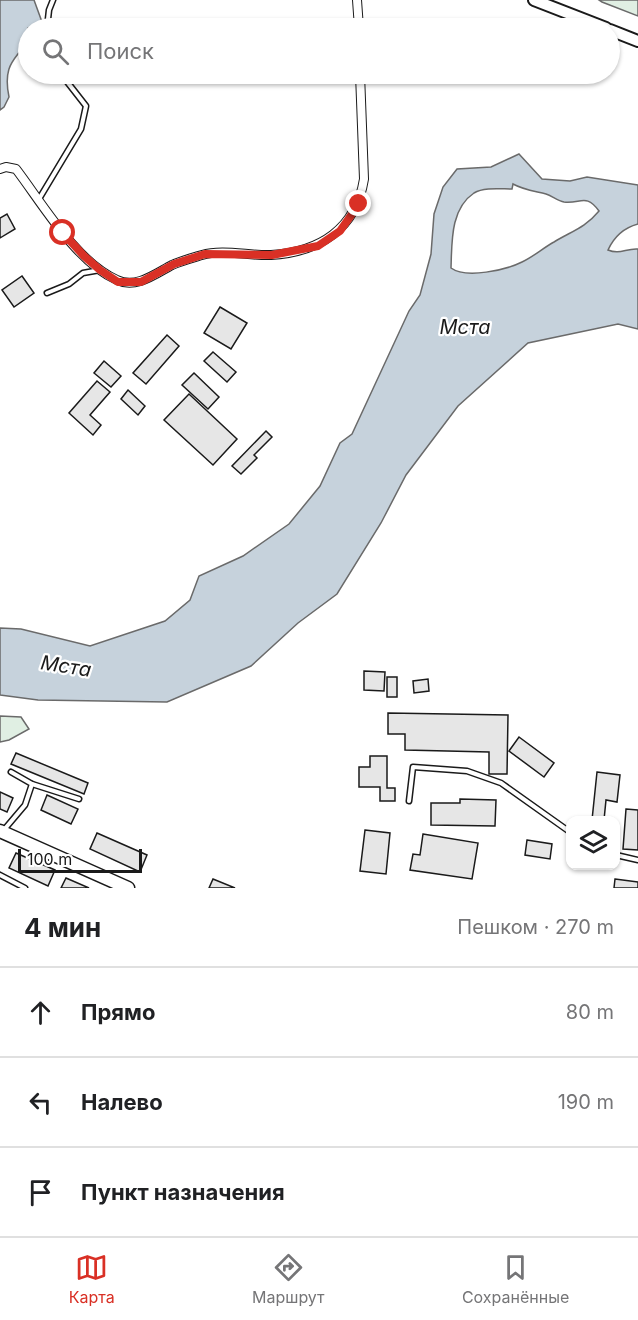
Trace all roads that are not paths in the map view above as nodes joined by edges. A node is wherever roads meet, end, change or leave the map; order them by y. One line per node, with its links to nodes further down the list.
1 (53, 0): 4 (lane)
2 (357, 0): 5 (street)
3 (534, 0): 6 (street)
4 (48, 18)
5 (358, 18)
6 (580, 18)
7 (620, 34): 8 (street)
8 (638, 41)
9 (69, 84): 12 (lane)
10 (360, 84): 13 (street)
11 (0, 169): 12 (street)
12 (38, 200): 13 (street)
13 (100, 270): 14 (lane)
14 (47, 293)
15 (11, 772): 16 (lane)
16 (32, 784): 17 (lane); 20 (lane)
17 (79, 799)
18 (409, 801): 19 (lane)
19 (566, 829)
20 (1, 831): 25 (main road)
21 (620, 856): 22 (lane)
22 (638, 860)
23 (0, 875): 24 (lane)
24 (25, 888)
25 (128, 888)

